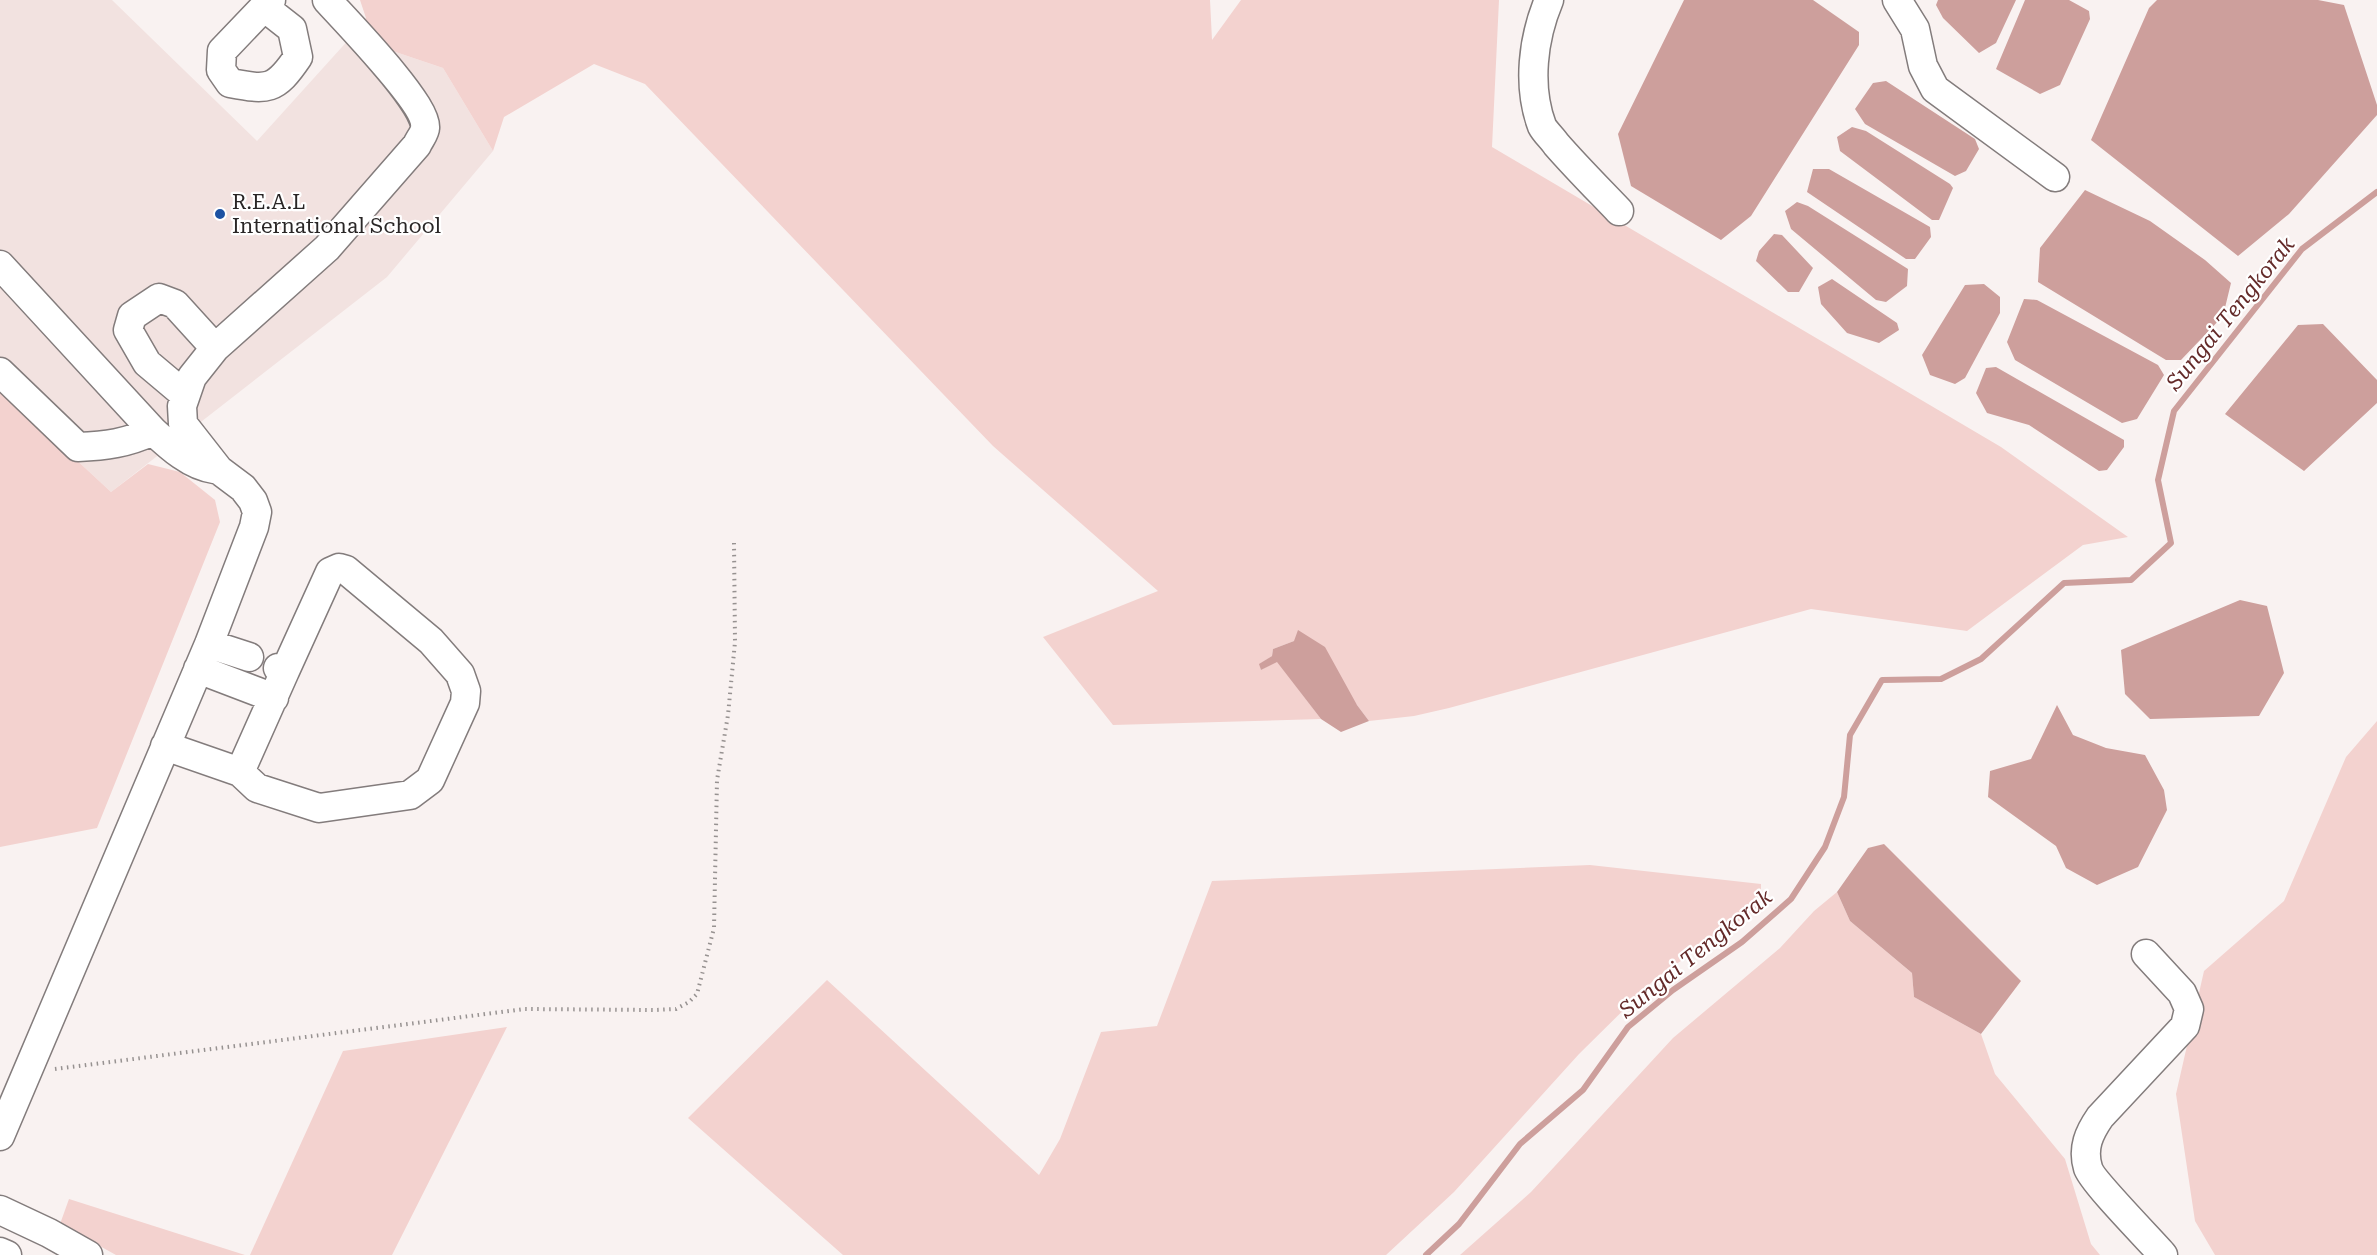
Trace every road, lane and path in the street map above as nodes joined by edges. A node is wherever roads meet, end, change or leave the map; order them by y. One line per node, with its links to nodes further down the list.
1 (327, 0): 7 (street)
2 (1549, 0): 5 (street)
3 (1897, 0): 4 (street)
4 (2055, 177)
5 (1619, 211)
6 (0, 266): 10 (street)
7 (215, 348): 9 (street); 9 (street)
8 (0, 372): 10 (street)
9 (185, 394): 10 (street)
10 (170, 437): 12 (street)
11 (734, 543): 18 (path)
12 (203, 656): 13 (street); 14 (street); 15 (street)
13 (249, 657)
14 (274, 698): 16 (street); 16 (street)
15 (165, 746): 16 (street); 18 (street)
16 (240, 772)
17 (2146, 954): 24 (street)
18 (27, 1073): 19 (street)
19 (0, 1136)
20 (0, 1210): 23 (street)
21 (0, 1252): 22 (street)
22 (7, 1255)
23 (88, 1255)
24 (2163, 1255)

